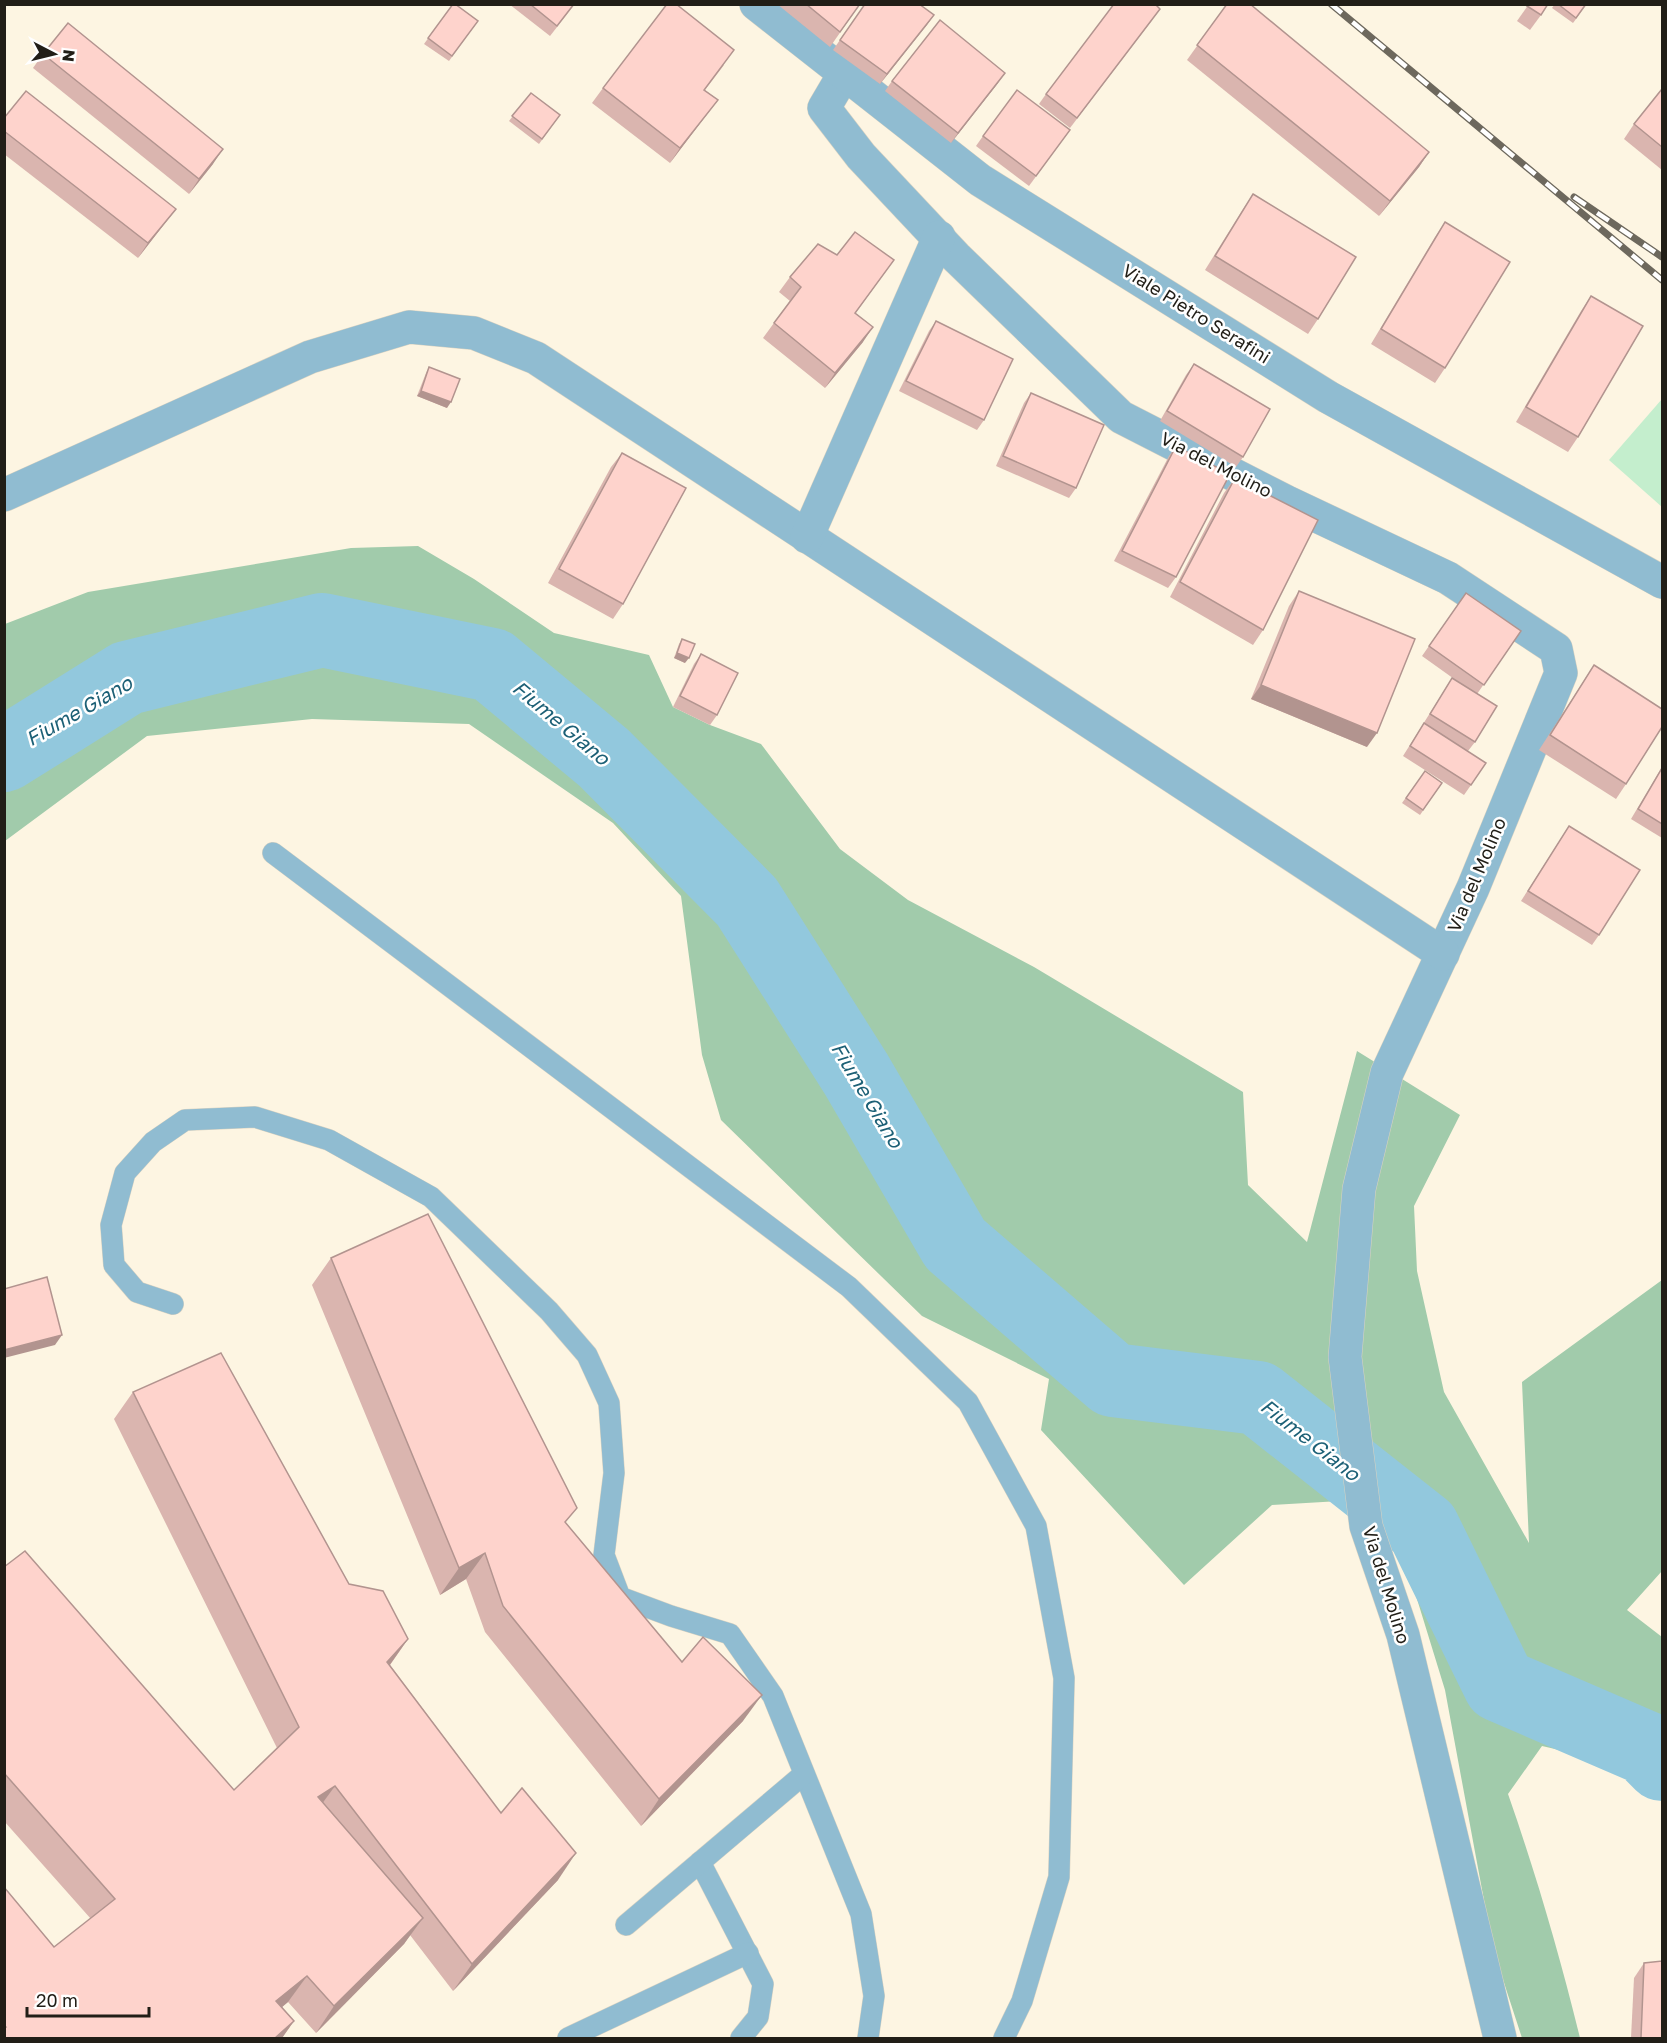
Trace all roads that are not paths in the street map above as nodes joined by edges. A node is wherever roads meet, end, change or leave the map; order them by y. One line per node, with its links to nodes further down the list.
1 (756, 4): 2 (street, Viale Pietro Serafini)
2 (844, 74): 3 (street, Via del Molino); 6 (street, Viale Pietro Serafini)
3 (939, 237): 5 (street); 8 (street, Via del Molino)
4 (4, 495): 5 (street)
5 (807, 537): 8 (street)
6 (1662, 582)
7 (273, 853): 17 (lane)
8 (1443, 954): 18 (street, Via del Molino)
9 (173, 1304): 10 (lane)
10 (804, 1774): 11 (lane); 16 (lane)
11 (700, 1862): 12 (lane); 13 (lane)
12 (626, 1925)
13 (748, 1953): 14 (lane); 15 (lane)
14 (568, 2038)
15 (741, 2038)
16 (868, 2038)
17 (1004, 2038)
18 (1500, 2038)

